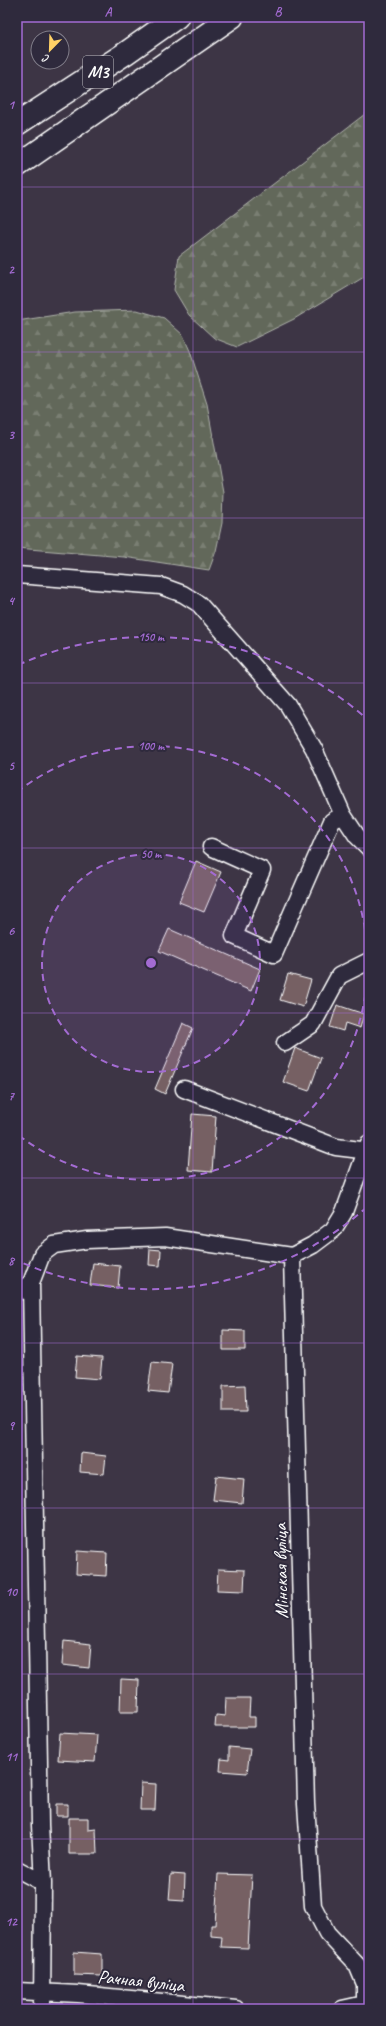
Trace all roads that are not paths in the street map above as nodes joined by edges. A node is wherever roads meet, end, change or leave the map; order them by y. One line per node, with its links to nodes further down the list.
1 (177, 17): 3 (highway, М3)
2 (232, 17): 4 (highway, М3)
3 (17, 124)
4 (17, 166)
5 (17, 575): 6 (street)
6 (343, 815): 7 (street); 8 (street)
7 (211, 847)
8 (369, 848)
9 (369, 962): 10 (street)
10 (285, 1042)
11 (184, 1089): 12 (street)
12 (368, 1148): 13 (street)
13 (292, 1256): 14 (street); 20 (street, Мінская вуліца)
14 (32, 1283): 15 (street); 17 (street)
15 (17, 1292)
16 (17, 1869): 17 (street)
17 (43, 1883): 19 (street)
18 (17, 1991): 19 (street, Рачная вуліца)
19 (42, 1992): 21 (street); 22 (street, Рачная вуліца)
20 (367, 2003): 23 (street)
21 (42, 2009)
22 (236, 2009)
23 (342, 2009)

